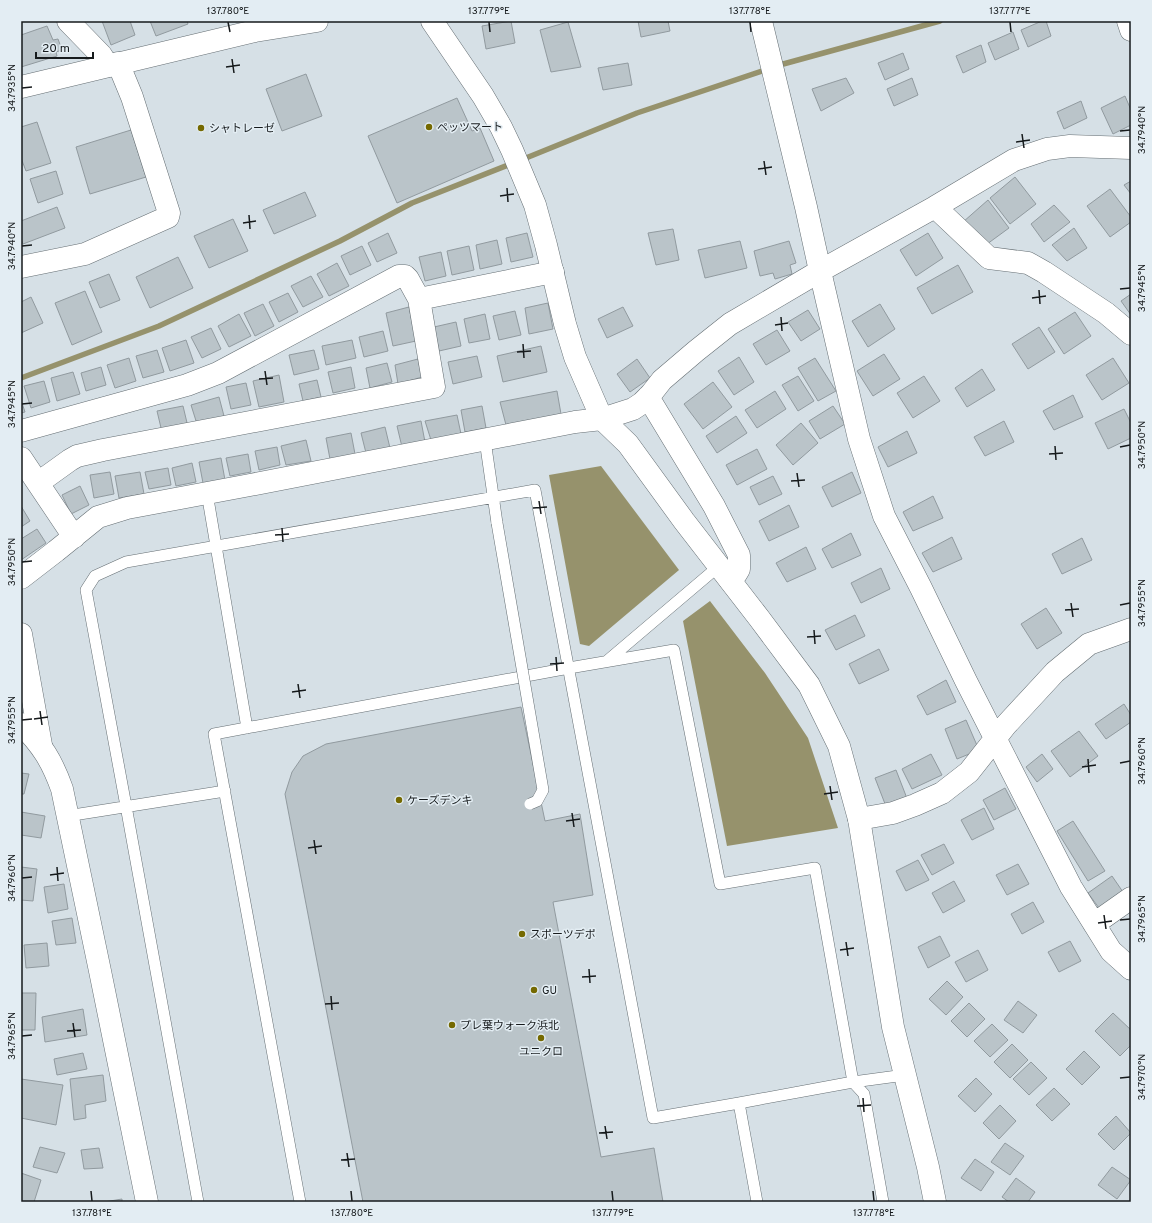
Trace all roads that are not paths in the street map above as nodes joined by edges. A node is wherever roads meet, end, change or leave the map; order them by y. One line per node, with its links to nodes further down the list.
1 (68, 21): 7 (street)
2 (317, 21): 7 (street)
3 (432, 21): 13 (street)
4 (761, 21): 12 (street)
5 (1128, 21): 6 (street)
6 (1131, 30)
7 (113, 65): 8 (street); 11 (street)
8 (21, 87)
9 (1131, 148): 10 (street)
10 (935, 207): 12 (street); 15 (street)
11 (21, 266)
12 (820, 271): 16 (street); 34 (street)
13 (553, 272): 14 (street); 17 (street)
14 (420, 299): 18 (street); 21 (street)
15 (1131, 334)
16 (648, 397): 17 (street); 26 (street)
17 (602, 419): 19 (street); 26 (street)
18 (21, 432)
19 (485, 440): 22 (street); 23 (lane)
20 (21, 458): 21 (street)
21 (38, 483): 24 (street)
22 (207, 493): 24 (street); 25 (lane)
23 (493, 497): 25 (lane); 31 (lane); 37 (lane, bridge)
24 (74, 537): 27 (street)
25 (216, 546): 33 (lane); 38 (lane)
26 (724, 573): 30 (lane); 40 (street)
27 (21, 578)
28 (1131, 630): 34 (street)
29 (21, 634): 35 (street)
30 (607, 662): 31 (lane); 45 (lane)
31 (569, 668): 33 (lane); 46 (lane)
32 (21, 724): 35 (street)
33 (247, 728): 36 (lane)
34 (995, 738): 40 (street); 42 (street)
35 (41, 745): 39 (street)
36 (225, 791): 38 (lane); 49 (lane)
37 (530, 804)
38 (126, 806): 39 (lane); 48 (lane)
39 (67, 816): 47 (street)
40 (859, 819): 44 (street)
41 (1131, 898): 42 (street)
42 (1094, 924): 43 (street)
43 (1131, 969)
44 (905, 1075): 45 (lane); 52 (street)
45 (853, 1082): 46 (lane); 51 (lane)
46 (739, 1103): 50 (lane)
47 (146, 1202)
48 (198, 1202)
49 (300, 1202)
50 (757, 1202)
51 (883, 1202)
52 (935, 1202)

